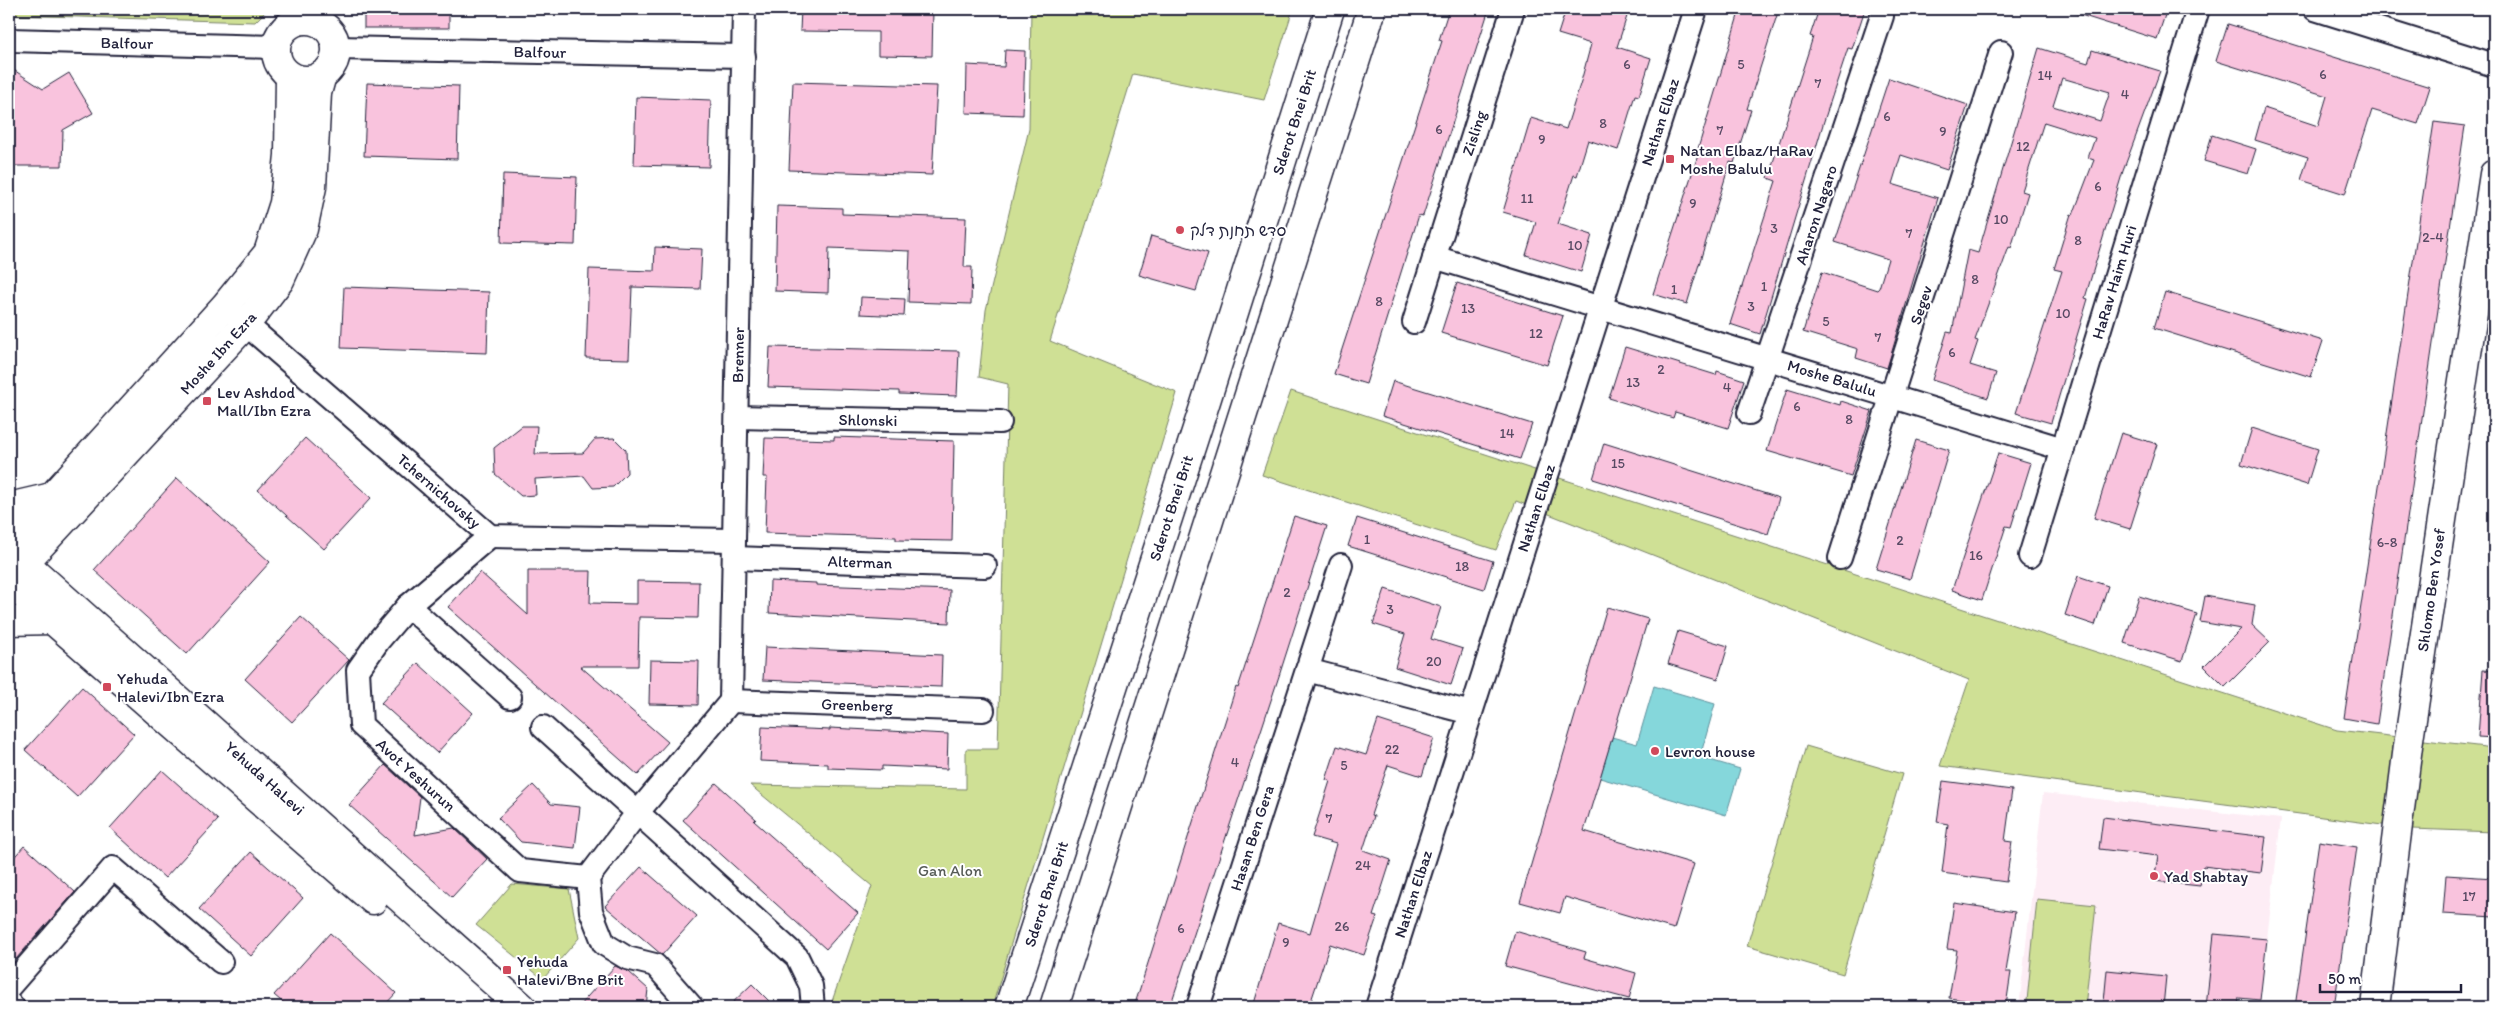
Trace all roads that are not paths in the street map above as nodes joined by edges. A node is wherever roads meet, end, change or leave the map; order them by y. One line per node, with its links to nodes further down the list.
1 (744, 9): 14 (street, Brenner)
2 (1330, 9): 58 (street, Sderot Bnei Brit)
3 (1372, 9): 59 (street)
4 (1513, 9): 19 (street, Zisling)
5 (1696, 9): 21 (street, Nathan Elbaz)
6 (2198, 9): 29 (street, HaRav Haim Huri)
7 (2315, 9): 15 (street)
8 (299, 15): 10 (street); 12 (street)
9 (1882, 16): 24 (street, Aharon Nagaro)
10 (331, 30): 14 (street, Balfour); 16 (street, Moshe Ibn Ezra)
11 (9, 40): 12 (street, Balfour)
12 (276, 47): 17 (street)
13 (2001, 52): 25 (street, Segev)
14 (744, 56): 27 (street, Brenner)
15 (2494, 65)
16 (322, 75): 17 (street); 23 (street, Moshe Ibn Ezra)
17 (290, 76): 20 (street, Moshe Ibn Ezra)
18 (2494, 174): 62 (street, Shlomo Ben Yosef)
19 (1434, 257): 21 (street); 22 (street, Zisling)
20 (225, 306): 23 (street, Tchernichovsky); 30 (street, Moshe Ibn Ezra)
21 (1601, 306): 24 (street, Moshe Balulu); 46 (street, Nathan Elbaz)
22 (1414, 322)
23 (246, 324): 32 (street, Tchernichovsky); 36 (street, Moshe Ibn Ezra)
24 (1768, 358): 25 (street, Moshe Balulu); 26 (street, Aharon Nagaro)
25 (1892, 396): 29 (street, Moshe Balulu); 35 (street, Segev)
26 (1749, 413)
27 (737, 417): 28 (street, Shlonski); 33 (street, Brenner)
28 (1000, 422)
29 (2063, 448): 34 (street, HaRav Haim Huri)
30 (52, 496): 31 (street); 36 (street, Moshe Ibn Ezra)
31 (9, 507)
32 (490, 536): 33 (street, Tchernichovsky); 39 (street, Avot Yeshurun)
33 (734, 549): 38 (street, Alterman); 44 (street, Brenner)
34 (2030, 556)
35 (1840, 558)
36 (12, 564): 40 (street, Yehuda HaLevi); 55 (street, Yehuda HaLevi)
37 (1340, 565): 42 (street, Hasan Ben Gera)
38 (985, 566)
39 (408, 606): 43 (street); 49 (street, Avot Yeshurun)
40 (52, 620): 41 (street); 54 (street, Yehuda HaLevi)
41 (9, 621)
42 (1307, 670): 46 (street); 60 (street, Hasan Ben Gera)
43 (510, 697)
44 (731, 701): 45 (street, Greenberg); 48 (street)
45 (983, 710)
46 (1471, 713): 61 (street, Nathan Elbaz)
47 (543, 727): 48 (street)
48 (638, 812): 49 (street); 57 (street)
49 (588, 878): 56 (street)
50 (221, 962): 51 (street)
51 (9, 987)
52 (9, 1003): 53 (street)
53 (13, 1007)
54 (496, 1007)
55 (522, 1007)
56 (692, 1007)
57 (813, 1007)
58 (1009, 1007)
59 (1054, 1007)
60 (1198, 1007)
61 (1377, 1007)
62 (2375, 1007)

